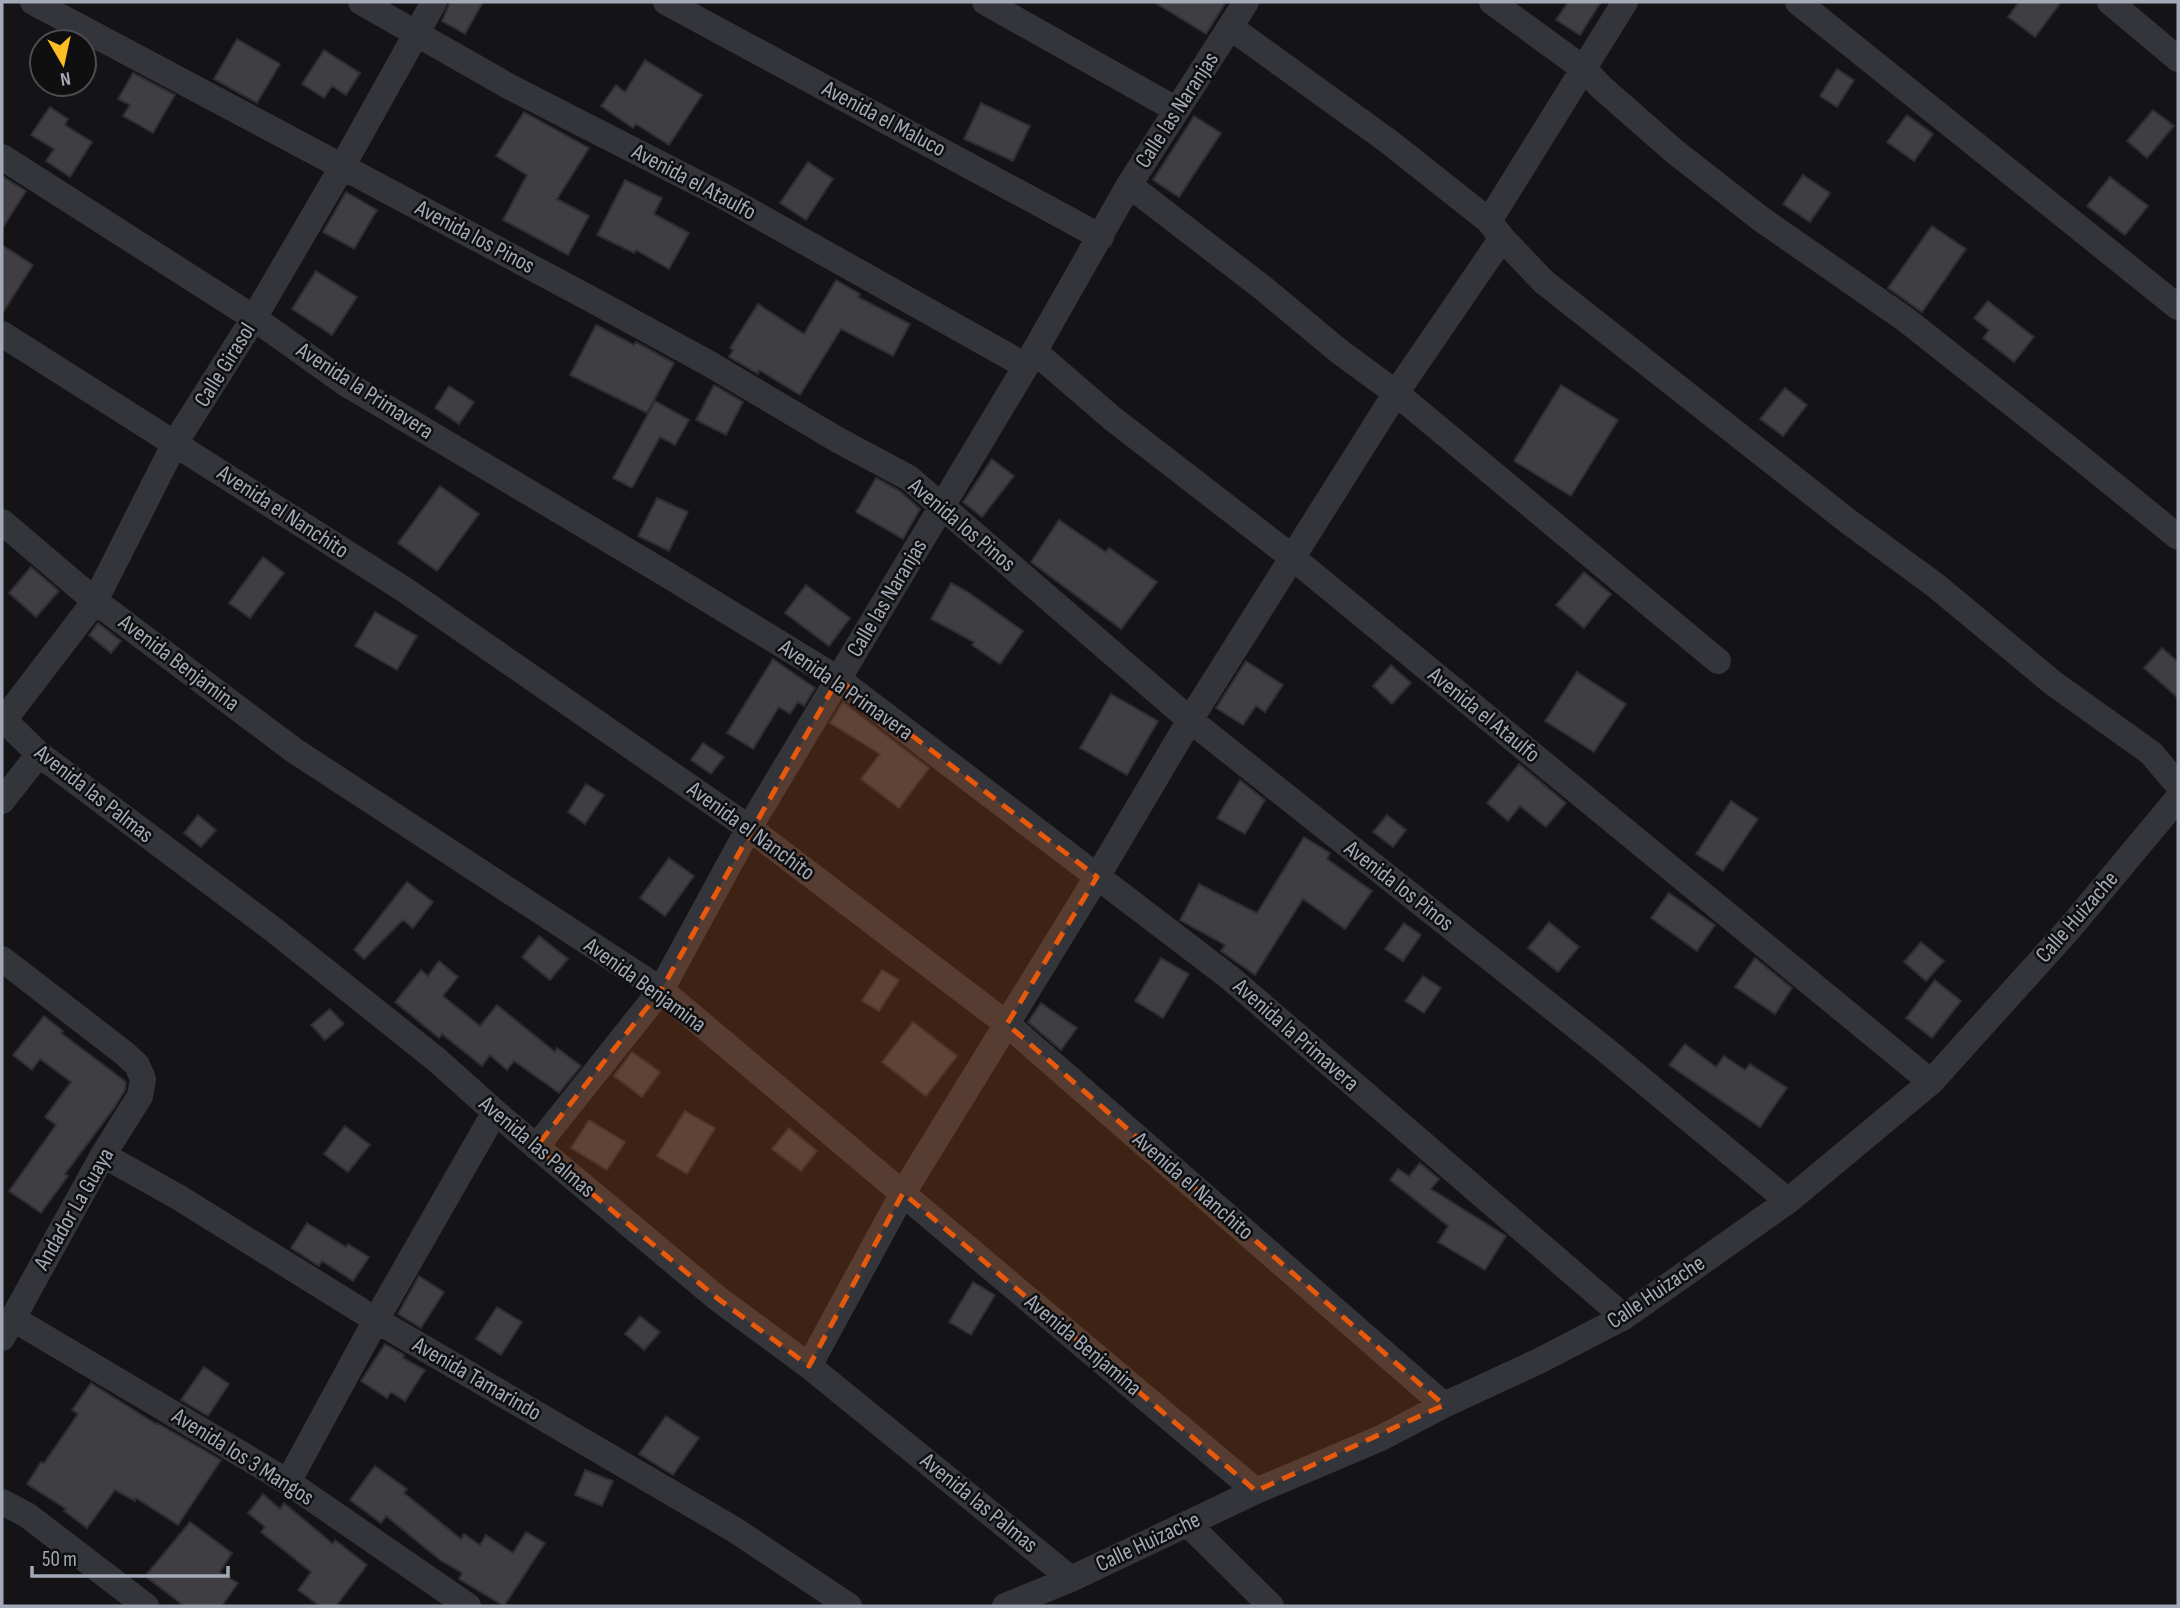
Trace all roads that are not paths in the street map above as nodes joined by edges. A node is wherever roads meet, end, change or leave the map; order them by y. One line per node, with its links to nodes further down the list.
1 (33, 2): 17 (street, Avenida los Pinos)
2 (361, 2): 12 (street, Avenida el Ataulfo)
3 (433, 2): 12 (street, Calle Girasol)
4 (666, 2): 20 (street, Avenida el Maluco)
5 (985, 2): 15 (street)
6 (1246, 2): 11 (street, Calle las Naranjas)
7 (1492, 2): 14 (street)
8 (1625, 2): 14 (street)
9 (1798, 2): 21 (street)
10 (2110, 2): 13 (street)
11 (1230, 27): 15 (street, Calle las Naranjas); 19 (street)
12 (416, 32): 17 (street, Calle Girasol); 24 (street, Avenida el Ataulfo)
13 (2178, 59)
14 (1584, 69): 19 (street); 29 (street)
15 (1177, 110): 18 (street, Calle las Naranjas)
16 (2, 157): 22 (street, Avenida la Primavera)
17 (342, 167): 22 (street, Calle Girasol); 27 (street, Avenida los Pinos)
18 (1129, 185): 20 (street, Calle las Naranjas); 25 (street)
19 (1496, 229): 25 (street); 37 (street)
20 (1101, 237): 24 (street, Calle las Naranjas)
21 (2178, 307)
22 (254, 318): 26 (street, Calle Girasol); 33 (street, Avenida la Primavera)
23 (2, 334): 26 (street, Avenida el Nanchito)
24 (1030, 359): 27 (street, Calle las Naranjas); 30 (street, Avenida el Ataulfo)
25 (1396, 393): 30 (street); 32 (street)
26 (175, 443): 31 (street, Calle Girasol); 40 (street, Avenida el Nanchito)
27 (942, 507): 33 (street, Calle las Naranjas); 35 (street, Avenida los Pinos)
28 (2, 522): 31 (street, Avenida Benjamina)
29 (2178, 537)
30 (1293, 558): 35 (street); 45 (street, Avenida el Ataulfo)
31 (95, 601): 34 (street, Calle Girasol); 43 (street, Avenida Benjamina)
32 (1718, 661)
33 (838, 680): 40 (street, Calle las Naranjas); 41 (street, Avenida la Primavera)
34 (3, 719): 36 (street, Avenida las Palmas)
35 (1190, 720): 41 (street); 50 (street, Avenida los Pinos)
36 (39, 754): 39 (street); 46 (street, Avenida las Palmas)
37 (2178, 785)
38 (2178, 798): 45 (street, Calle Huizache)
39 (2, 801)
40 (749, 828): 43 (street, Calle las Naranjas); 44 (street, Avenida el Nanchito)
41 (1097, 877): 44 (street); 51 (street, Avenida la Primavera)
42 (2, 959): 48 (street, Andador La Guaya)
43 (661, 990): 47 (street, Calle las Naranjas); 49 (street, Avenida Benjamina)
44 (1007, 1024): 49 (street); 55 (street, Avenida el Nanchito)
45 (1931, 1082): 50 (street, Calle Huizache)
46 (495, 1112): 47 (street, Avenida las Palmas); 52 (street)
47 (536, 1147): 54 (street, Avenida las Palmas)
48 (103, 1155): 52 (street, Avenida Tamarindo); 53 (street, Andador La Guaya)
49 (903, 1193): 54 (street); 57 (street, Avenida Benjamina)
50 (1788, 1201): 51 (street, Calle Huizache)
51 (1624, 1317): 55 (street, Calle Huizache)
52 (376, 1320): 56 (street); 63 (street, Avenida Tamarindo)
53 (7, 1328): 56 (street, Avenida los 3 Mangos)
54 (808, 1366): 60 (street, Avenida las Palmas)
55 (1444, 1405): 57 (street, Calle Huizache)
56 (288, 1482): 62 (street, Avenida los 3 Mangos)
57 (1256, 1491): 59 (street, Calle Huizache)
58 (2, 1502): 61 (street)
59 (1188, 1524): 60 (street, Calle Huizache); 65 (street)
60 (1071, 1579): 64 (street, Calle Huizache)
61 (146, 1606)
62 (468, 1606)
63 (849, 1606)
64 (1005, 1606)
65 (1271, 1606)

